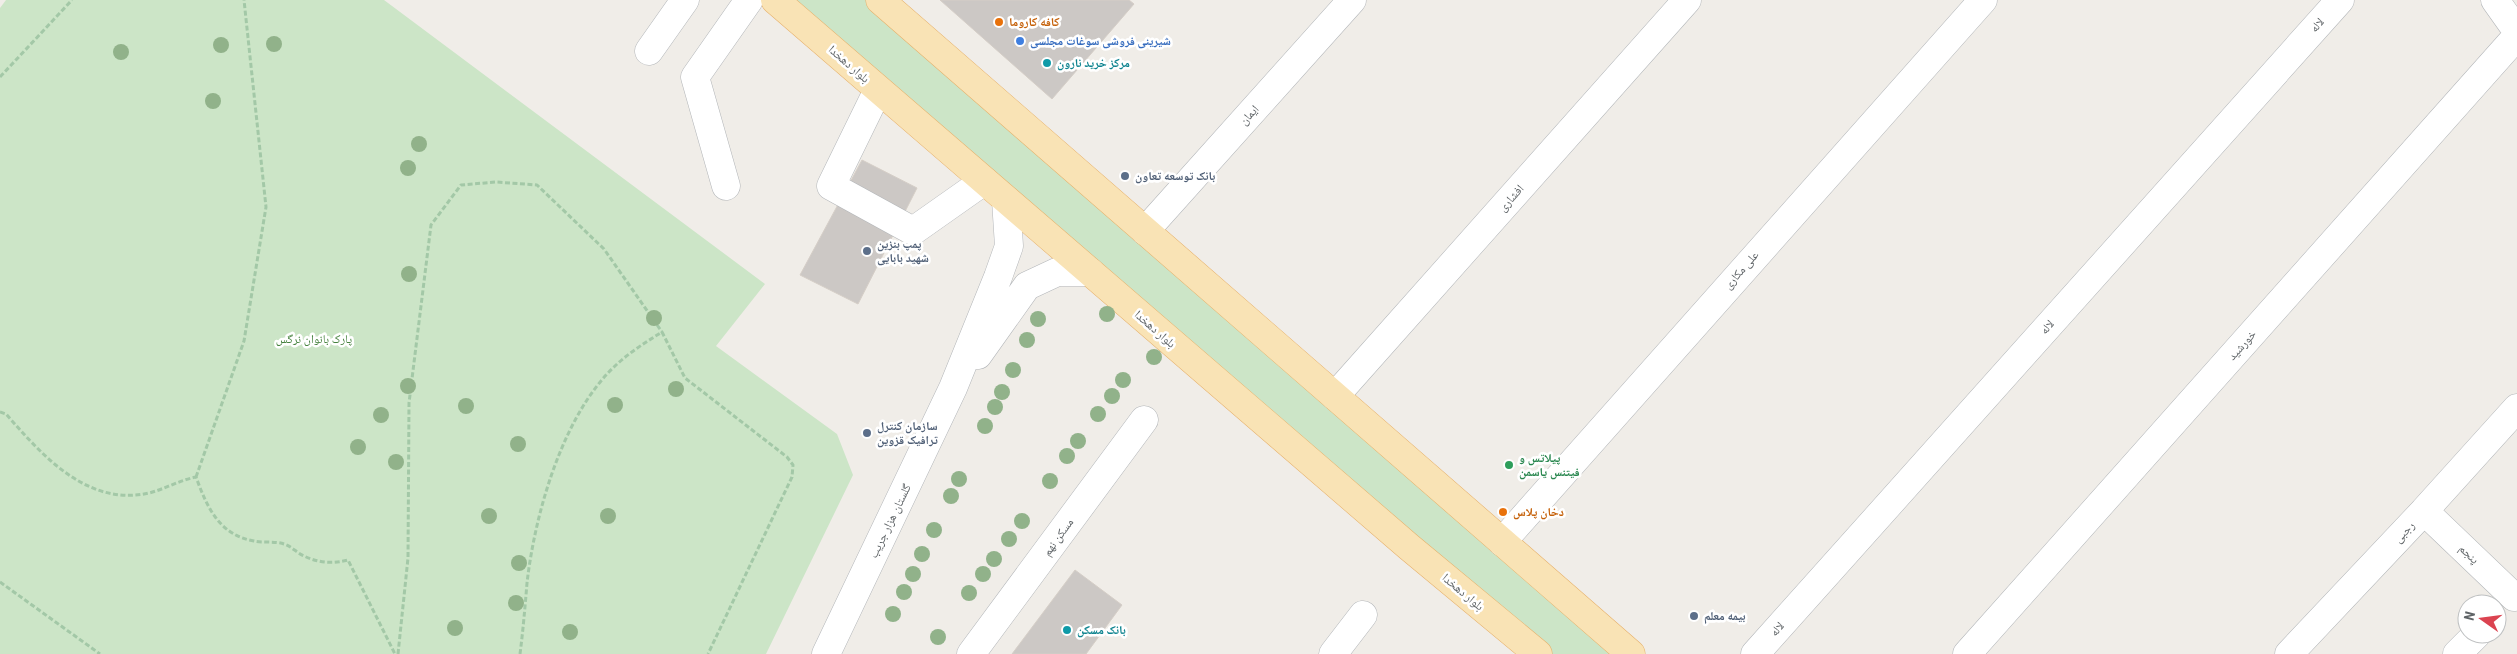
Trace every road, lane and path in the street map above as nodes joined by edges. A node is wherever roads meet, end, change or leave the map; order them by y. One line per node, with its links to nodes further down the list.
1 (72, 0): 15 (path)
2 (244, 0): 28 (path)
3 (685, 0): 14 (street)
4 (749, 0): 18 (street)
5 (775, 0): 16 (main road, بلوار دهخدا)
6 (880, 0): 20 (main road)
7 (1352, 0): 20 (street, ایمان)
8 (1687, 0): 24 (street, افشاری)
9 (1983, 0): 30 (street, علی مکاری)
10 (2340, 0): 44 (street, لاله)
11 (2495, 0): 12 (street)
12 (2517, 31)
13 (2517, 36): 45 (street, خورشید)
14 (649, 51)
15 (0, 77)
16 (878, 90): 17 (main road, بلوار دهخدا); 17 (street)
17 (984, 181): 19 (main road, بلوار دهخدا)
18 (726, 186)
19 (1006, 200): 21 (main road, بلوار دهخدا); 23 (street)
20 (1145, 231): 24 (main road)
21 (1090, 272): 23 (street); 42 (main road, بلوار دهخدا)
22 (662, 332): 36 (path); 37 (path); 38 (path)
23 (953, 388): 39 (street, گلستان هزار جریب)
24 (1335, 396): 30 (main road)
25 (2517, 408): 29 (street, رجبی)
26 (0, 412): 28 (path)
27 (1144, 420): 40 (street, مسکن نهم)
28 (196, 477): 36 (path)
29 (2424, 511): 32 (street, پنجم); 46 (street, رجبی)
30 (1502, 542): 43 (main road)
31 (0, 582): 35 (path)
32 (2509, 602)
33 (1363, 615): 41 (street)
34 (2467, 644): 47 (street)
35 (100, 654)
36 (396, 654)
37 (520, 654)
38 (708, 654)
39 (826, 654)
40 (971, 654)
41 (1333, 654)
42 (1538, 654)
43 (1631, 654)
44 (1754, 654)
45 (1967, 654)
46 (2289, 654)
47 (2457, 654)

